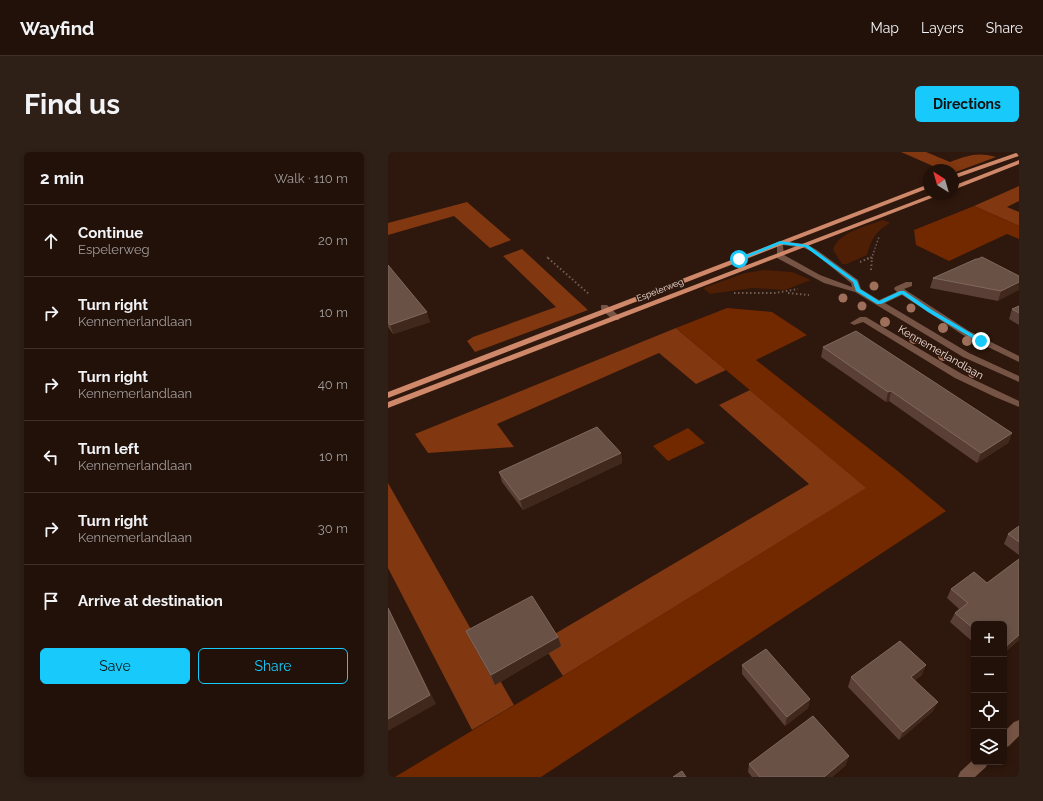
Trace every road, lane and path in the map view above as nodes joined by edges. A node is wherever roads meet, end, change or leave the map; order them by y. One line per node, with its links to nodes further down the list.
1 (1019, 154): 3 (main road)
2 (1019, 162): 4 (main road)
3 (959, 175)
4 (959, 186)
5 (923, 188): 7 (main road, Espelerweg)
6 (924, 200): 8 (main road, Espelerweg)
7 (780, 243): 8 (street, Kennemerlandlaan); 9 (street); 20 (main road, Espelerweg)
8 (806, 246): 9 (main road, Espelerweg); 14 (street, Kennemerlandlaan)
9 (780, 256): 14 (street, Kennemerlandlaan); 21 (main road, Espelerweg)
10 (548, 257): 15 (path)
11 (872, 257): 12 (path)
12 (871, 273)
13 (909, 284): 16 (street)
14 (857, 290): 19 (street, Kennemerlandlaan)
15 (586, 291)
16 (902, 292): 19 (street); 23 (street)
17 (787, 293): 18 (path)
18 (815, 296)
19 (879, 303): 24 (street, Kennemerlandlaan)
20 (606, 309): 21 (street); 25 (main road, Espelerweg)
21 (616, 318): 27 (main road, Espelerweg)
22 (854, 323): 26 (street, Kennemerlandlaan)
23 (1019, 359)
24 (1019, 379)
25 (388, 395)
26 (1019, 404)
27 (388, 405)
28 (1019, 727): 29 (street)
29 (1007, 738)
30 (978, 765): 31 (street)
31 (965, 777)

